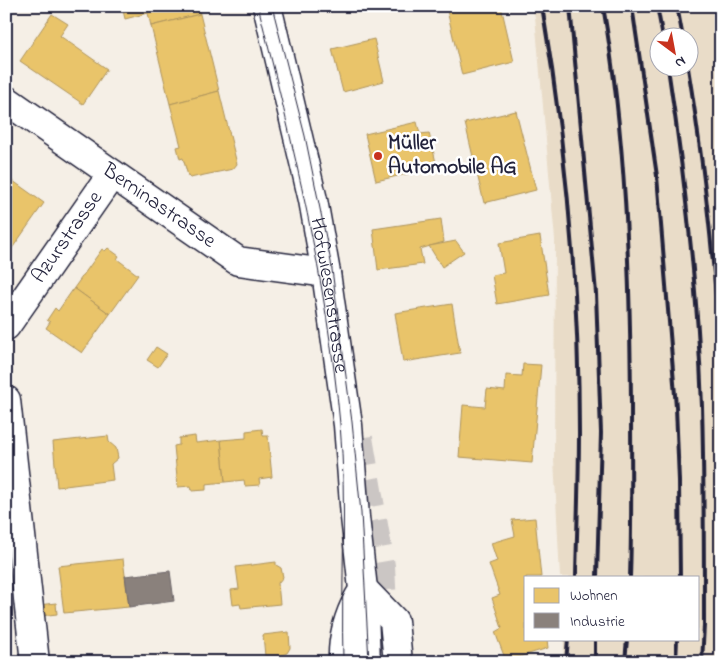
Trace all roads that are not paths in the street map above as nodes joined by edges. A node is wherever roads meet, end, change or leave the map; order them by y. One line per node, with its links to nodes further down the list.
1 (267, 6): 4 (street, Hofwiesenstrasse)
2 (6, 100): 3 (street, Berninastrasse)
3 (112, 174): 4 (street, Berninastrasse); 5 (street, Azurstrasse)
4 (326, 273): 7 (street, Hofwiesenstrasse)
5 (6, 326)
6 (6, 400): 8 (street)
7 (363, 589): 9 (street); 10 (street, Hofwiesenstrasse); 11 (street)
8 (35, 662)
9 (343, 662)
10 (366, 662)
11 (398, 662)

